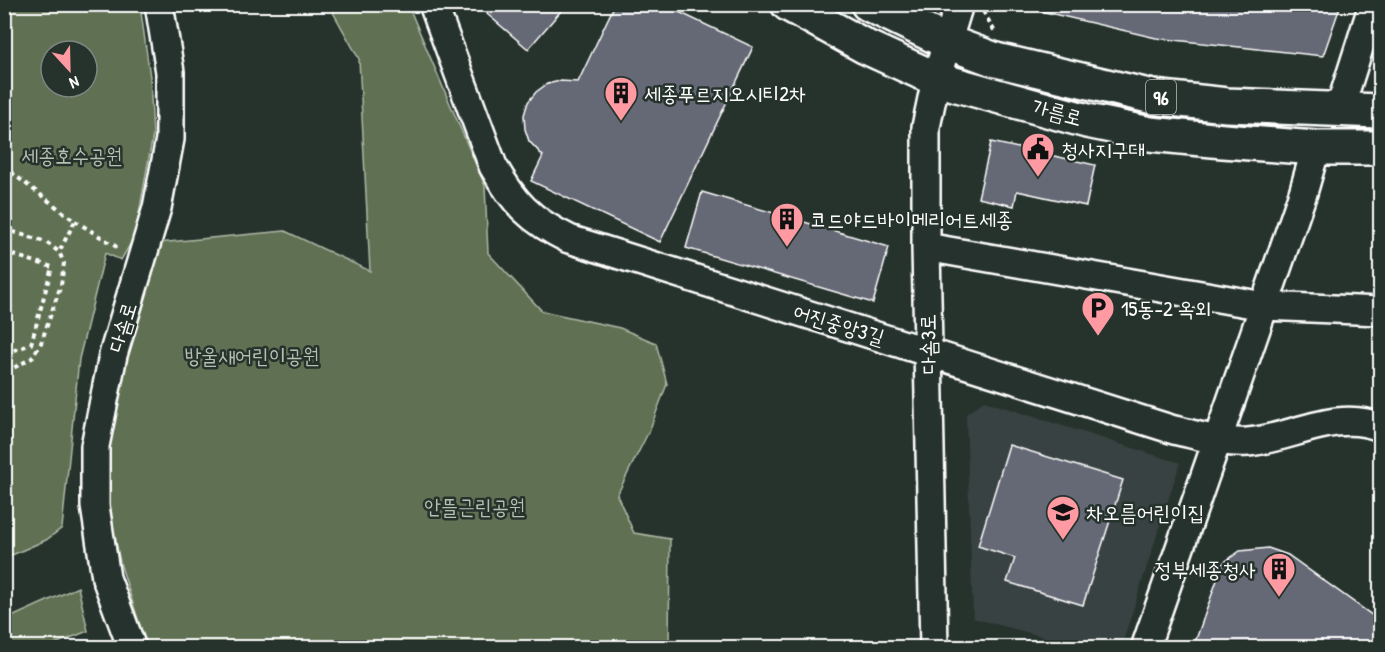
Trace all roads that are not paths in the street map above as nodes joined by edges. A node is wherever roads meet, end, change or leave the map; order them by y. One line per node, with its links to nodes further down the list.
1 (159, 4): 19 (street, 다솜로)
2 (433, 4): 16 (street, 어진중앙3길)
3 (788, 4): 8 (main road, 가름로 / 96)
4 (868, 4): 7 (main road, 가름로 / 96)
5 (1373, 4): 9 (street)
6 (971, 8): 7 (street, 다솜3로)
7 (948, 42): 8 (street, 다솜3로); 9 (main road, 가름로 / 96)
8 (936, 79): 11 (main road, 가름로 / 96); 13 (street, 다솜3로)
9 (1339, 111): 10 (main road, 가름로 / 96)
10 (1380, 111)
11 (1316, 148): 12 (main road, 가름로 / 96); 14 (street)
12 (1380, 148)
13 (926, 247): 14 (street); 16 (street, 다솜3로)
14 (1264, 306): 15 (street); 18 (street)
15 (1380, 311)
16 (929, 352): 18 (street, 어진중앙3길); 20 (street, 다솜3로)
17 (1380, 427): 18 (street, 어진중앙3길)
18 (1218, 439): 21 (street)
19 (132, 648)
20 (934, 648)
21 (1145, 648)

